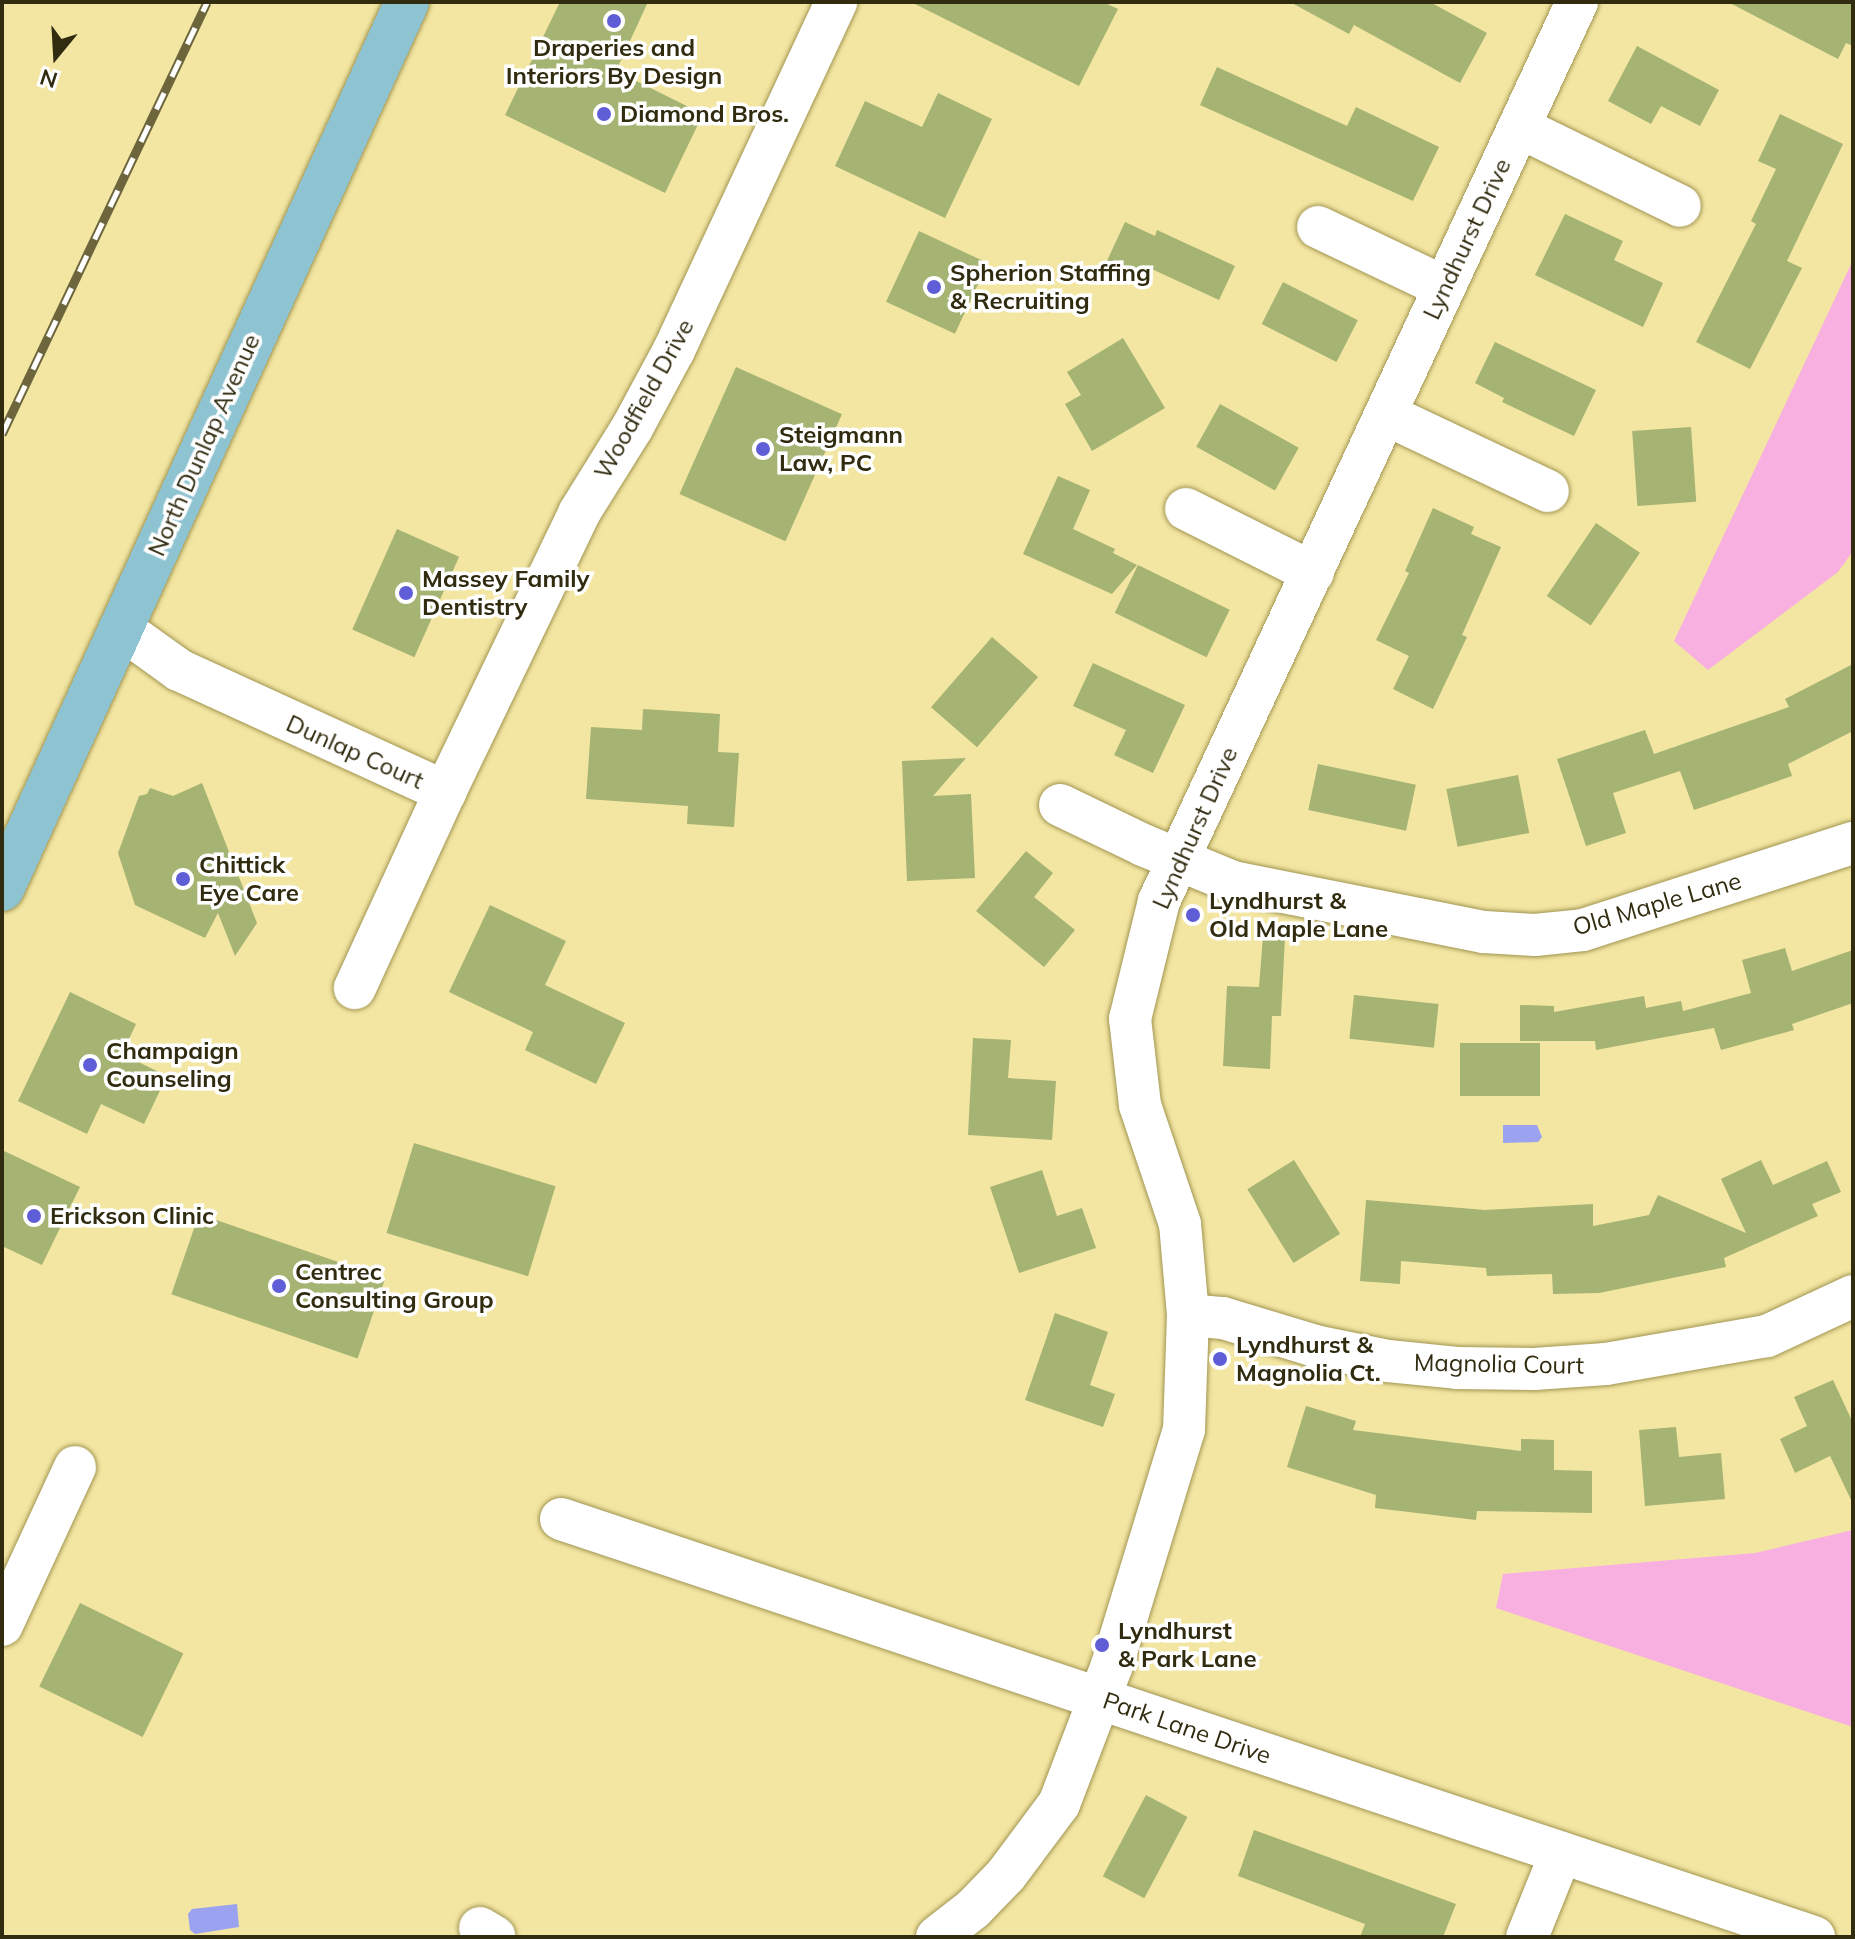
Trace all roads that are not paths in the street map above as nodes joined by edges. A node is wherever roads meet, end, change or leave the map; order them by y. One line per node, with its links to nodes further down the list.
1 (407, 2): 12 (main road, North Dunlap Avenue)
2 (836, 2): 13 (street, Woodfield Drive)
3 (1575, 3): 4 (street, Lyndhurst Drive)
4 (1519, 127): 5 (street); 7 (street, Lyndhurst Drive)
5 (1680, 206)
6 (1318, 227): 7 (street)
7 (1444, 287): 8 (street, Lyndhurst Drive)
8 (1387, 415): 9 (street); 11 (street, Lyndhurst Drive)
9 (1548, 491)
10 (1186, 509): 11 (street)
11 (1313, 573): 16 (street, Lyndhurst Drive)
12 (122, 629): 13 (street, Dunlap Court); 17 (main road, North Dunlap Avenue)
13 (445, 792): 18 (street, Dunlap Court)
14 (1060, 805): 16 (street, Old Maple Lane)
15 (1853, 843): 16 (street, Old Maple Lane)
16 (1177, 860): 20 (street, Lyndhurst Drive)
17 (2, 889)
18 (355, 988)
19 (1853, 1296): 20 (street, Magnolia Court)
20 (1188, 1315): 24 (street, Lyndhurst Drive)
21 (75, 1467): 23 (street)
22 (561, 1519): 24 (street, Park Lane Drive)
23 (2, 1625)
24 (1099, 1699): 25 (street, Park Lane Drive); 26 (street, Lyndhurst Drive)
25 (1561, 1853): 27 (street); 28 (street, Park Lane Drive)
26 (937, 1937)
27 (1527, 1937)
28 (1814, 1937)

